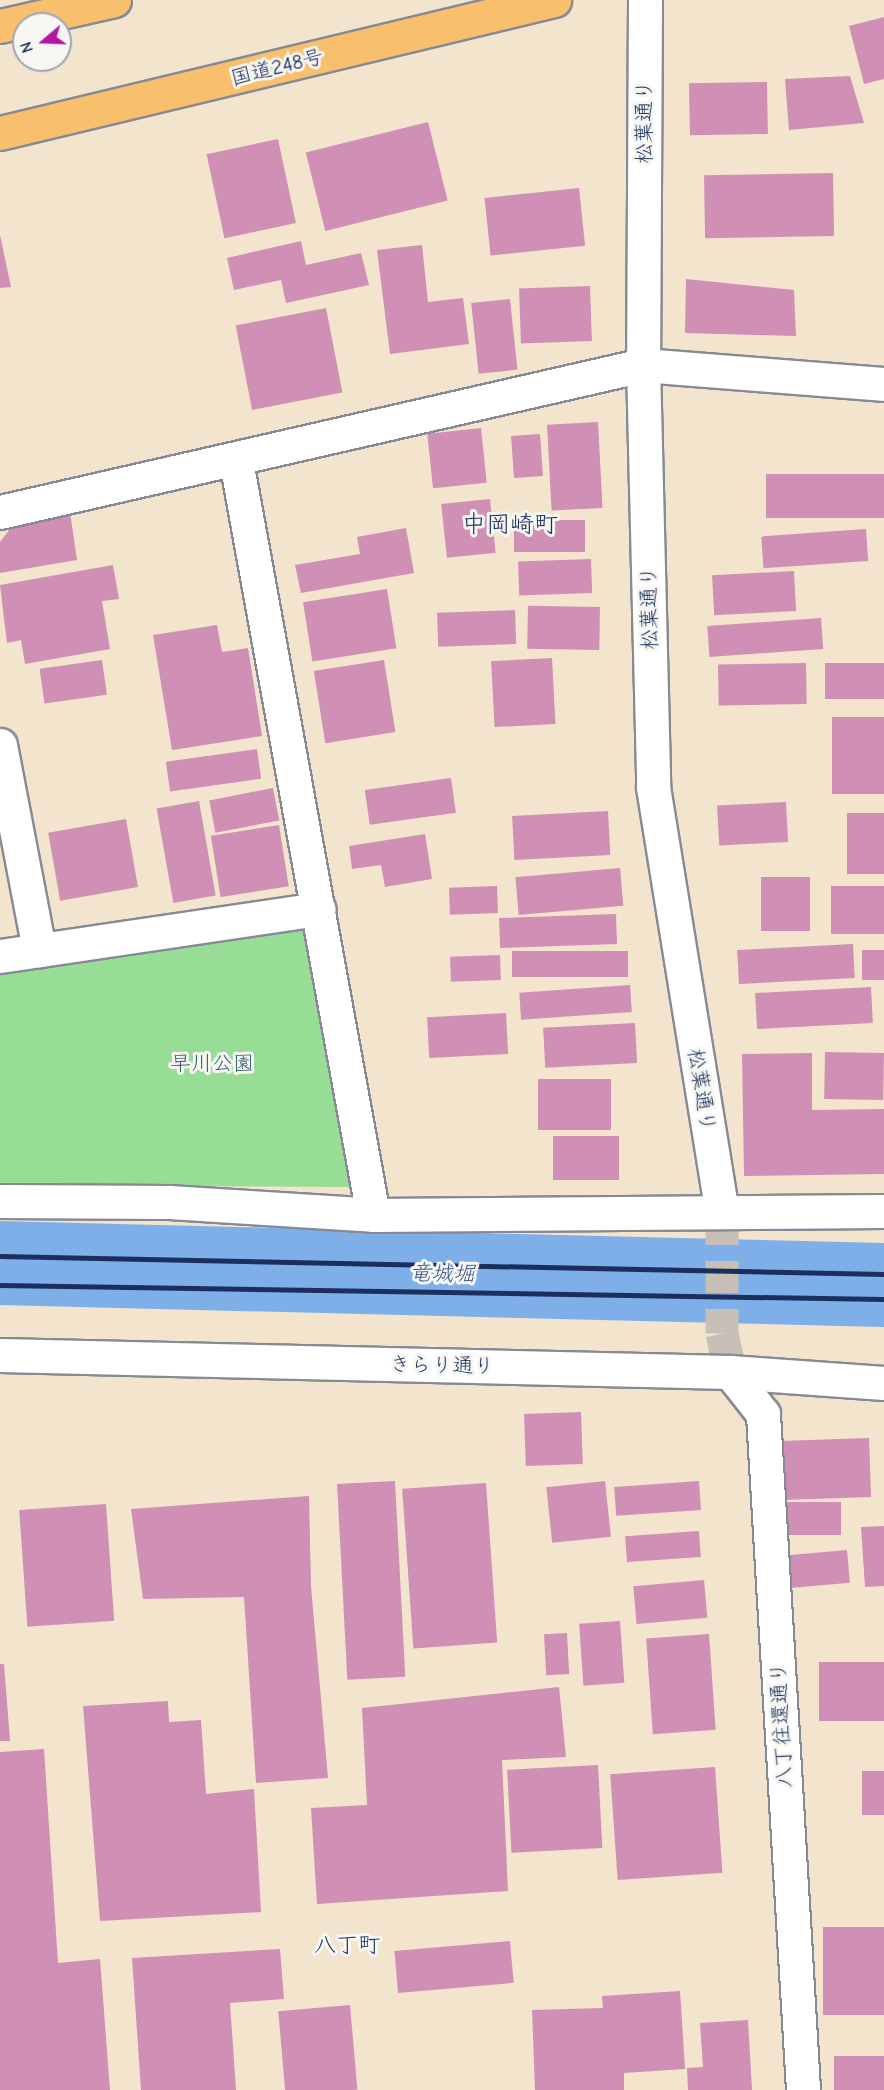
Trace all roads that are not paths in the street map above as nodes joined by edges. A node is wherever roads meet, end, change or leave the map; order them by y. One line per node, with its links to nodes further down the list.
1 (114, 0): 4 (highway)
2 (554, 0): 5 (highway, 国道248号)
3 (645, 0): 6 (street, 松葉通り)
4 (0, 27)
5 (0, 133)
6 (643, 365): 7 (street); 8 (street); 15 (street, 松葉通り)
7 (884, 384)
8 (236, 461): 9 (street); 11 (street)
9 (0, 512)
10 (0, 745): 12 (street)
11 (319, 909): 12 (street); 17 (street)
12 (39, 950): 13 (street)
13 (0, 956)
14 (0, 1202): 17 (street)
15 (722, 1211): 16 (street); 17 (street)
16 (884, 1211)
17 (373, 1215)
18 (0, 1355): 19 (street, きらり通り)
19 (730, 1372): 20 (street, きらり通り); 21 (street, 八丁往還通り)
20 (884, 1383)
21 (802, 2090)

